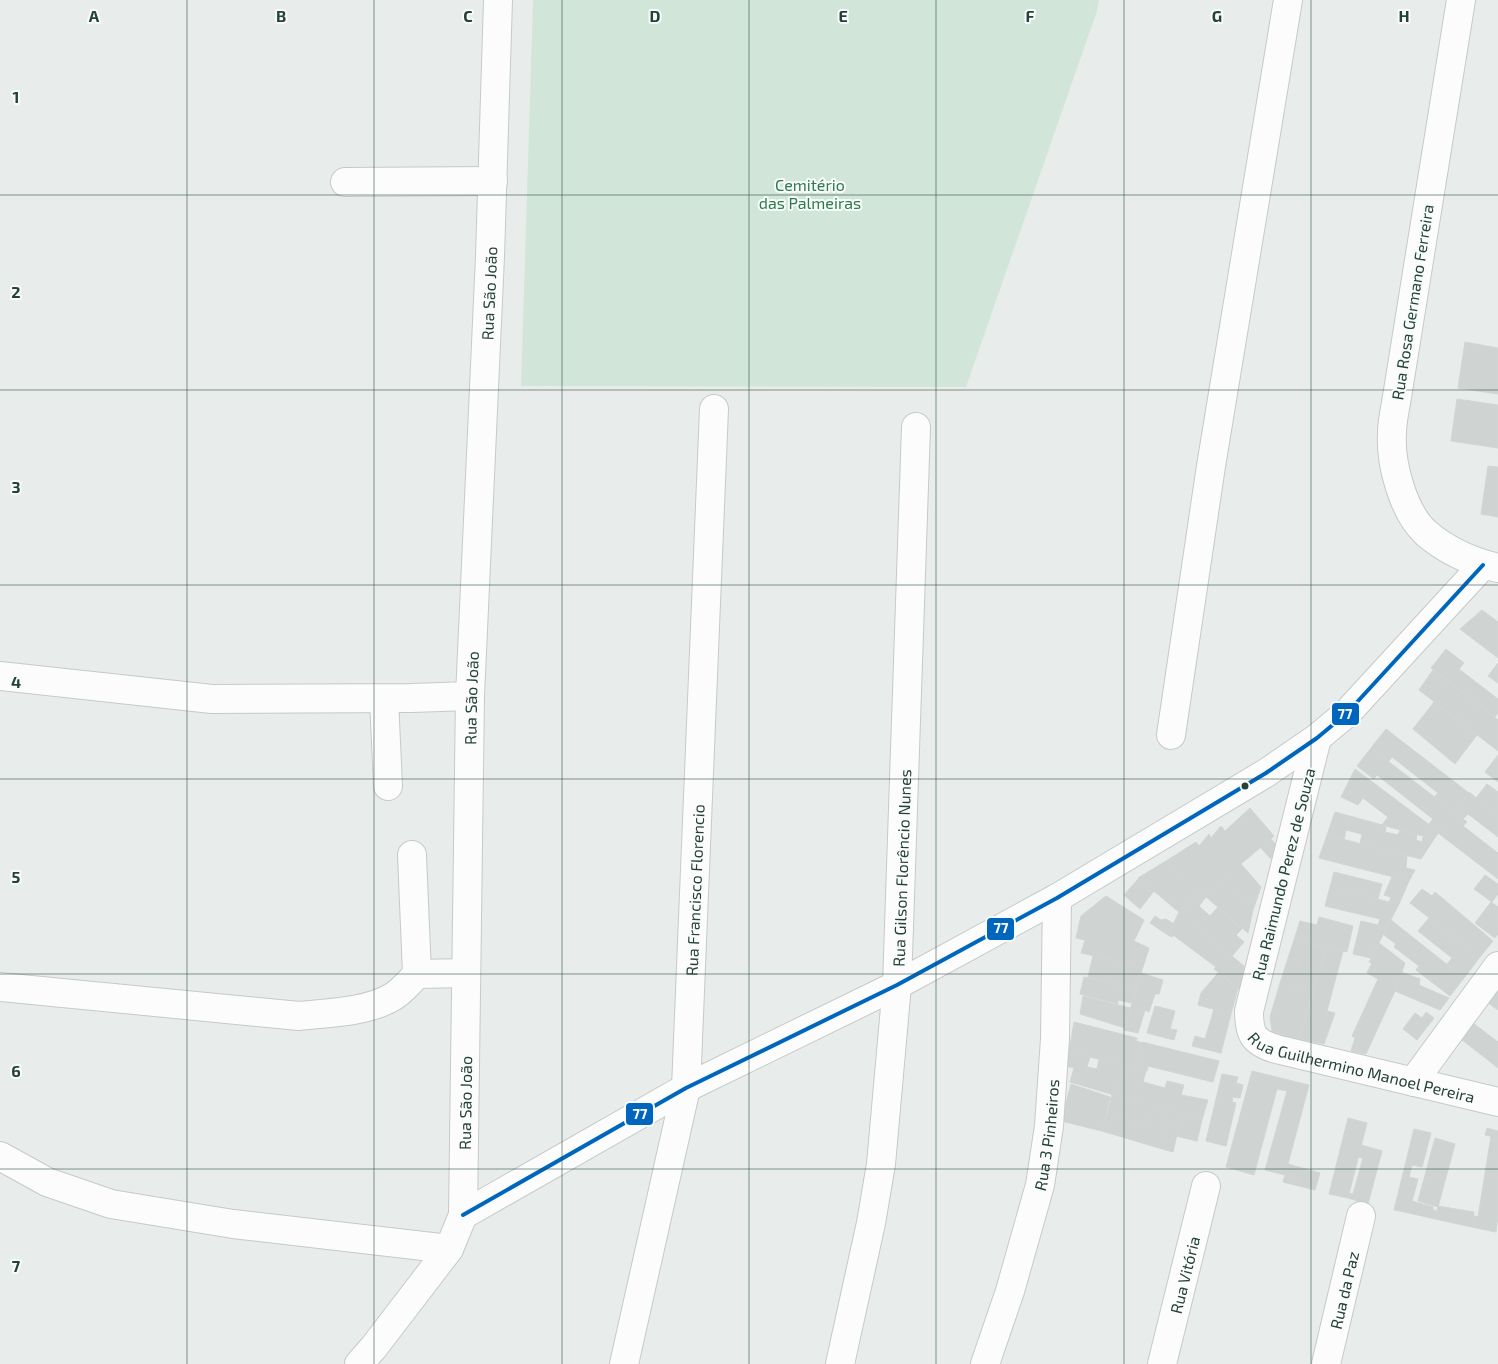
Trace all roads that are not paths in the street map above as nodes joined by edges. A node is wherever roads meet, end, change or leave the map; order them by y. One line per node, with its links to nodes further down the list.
1 (498, 0): 4 (street, Rua São João)
2 (1288, 0): 12 (street)
3 (1461, 0): 8 (street, Rua Rosa Germano Ferreira)
4 (493, 181): 5 (street); 10 (street, Rua São João)
5 (345, 182)
6 (714, 409): 24 (street, Rua Francisco Florencio)
7 (916, 427): 20 (street, Rua Gilson Florêncio Nunes)
8 (1491, 566): 13 (street)
9 (0, 676): 11 (street)
10 (470, 696): 11 (street); 18 (street, Rua São João)
11 (384, 699): 14 (street)
12 (1171, 735)
13 (1317, 738): 16 (street); 22 (street, Rua Raimundo Perez de Souza)
14 (388, 786)
15 (412, 855): 19 (street)
16 (1057, 898): 20 (street); 34 (street, Rua 3 Pinheiros)
17 (1498, 966): 23 (street)
18 (466, 973): 19 (street); 28 (street, Rua São João)
19 (417, 974): 21 (street)
20 (897, 985): 24 (street); 33 (street, Rua Gilson Florêncio Nunes)
21 (0, 987)
22 (1250, 1011): 23 (street, Rua Guilhermino Manoel Pereira)
23 (1413, 1082): 25 (street, Rua Guilhermino Manoel Pereira)
24 (686, 1088): 28 (street); 32 (street, Rua Francisco Florencio)
25 (1498, 1102)
26 (0, 1156): 30 (street)
27 (1206, 1186): 35 (street, Rua Vitória)
28 (463, 1215): 30 (street, Rua São João)
29 (1361, 1216): 36 (street, Rua da Paz)
30 (449, 1249): 31 (street, Rua São João)
31 (359, 1364)
32 (624, 1364)
33 (840, 1364)
34 (986, 1364)
35 (1162, 1364)
36 (1326, 1364)

